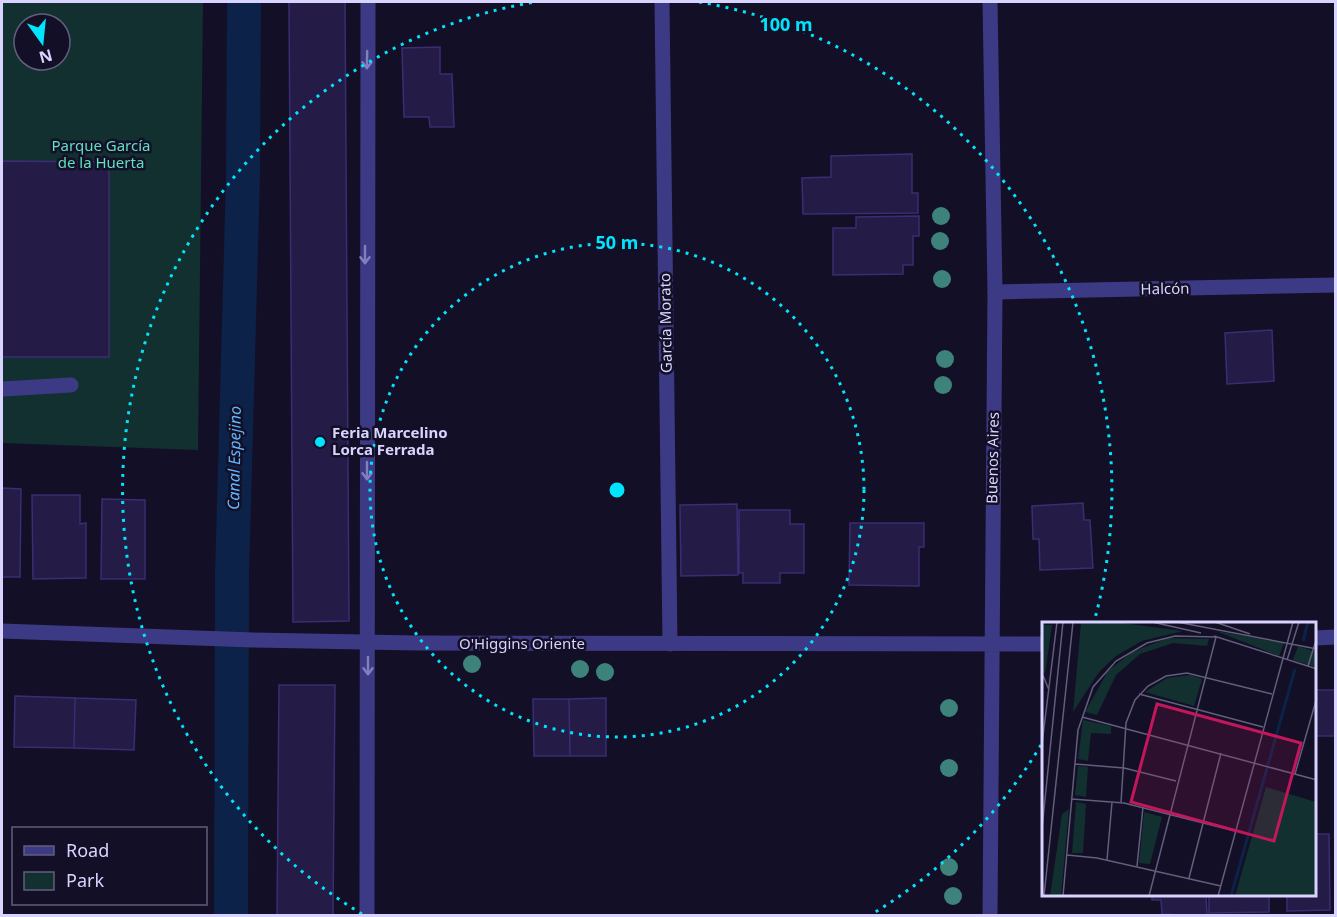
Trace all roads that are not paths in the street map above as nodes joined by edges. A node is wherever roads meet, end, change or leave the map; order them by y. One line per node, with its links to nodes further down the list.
1 (368, 2): 11 (street, one-way to 11)
2 (662, 2): 12 (street, García Morato)
3 (990, 2): 5 (street, Buenos Aires)
4 (1335, 285): 5 (street, Halcón)
5 (995, 292): 14 (street, Buenos Aires)
6 (71, 385): 7 (street)
7 (2, 389)
8 (2, 632): 11 (street, O'Higgins Oriente)
9 (1335, 637): 10 (street)
10 (1316, 638)
11 (368, 642): 12 (street, O'Higgins Oriente); 15 (street, one-way to 15)
12 (670, 644): 14 (street, O'Higgins Oriente)
13 (1042, 644): 14 (street, O'Higgins Oriente)
14 (991, 645): 16 (street, Buenos Aires)
15 (367, 915)
16 (990, 915)

